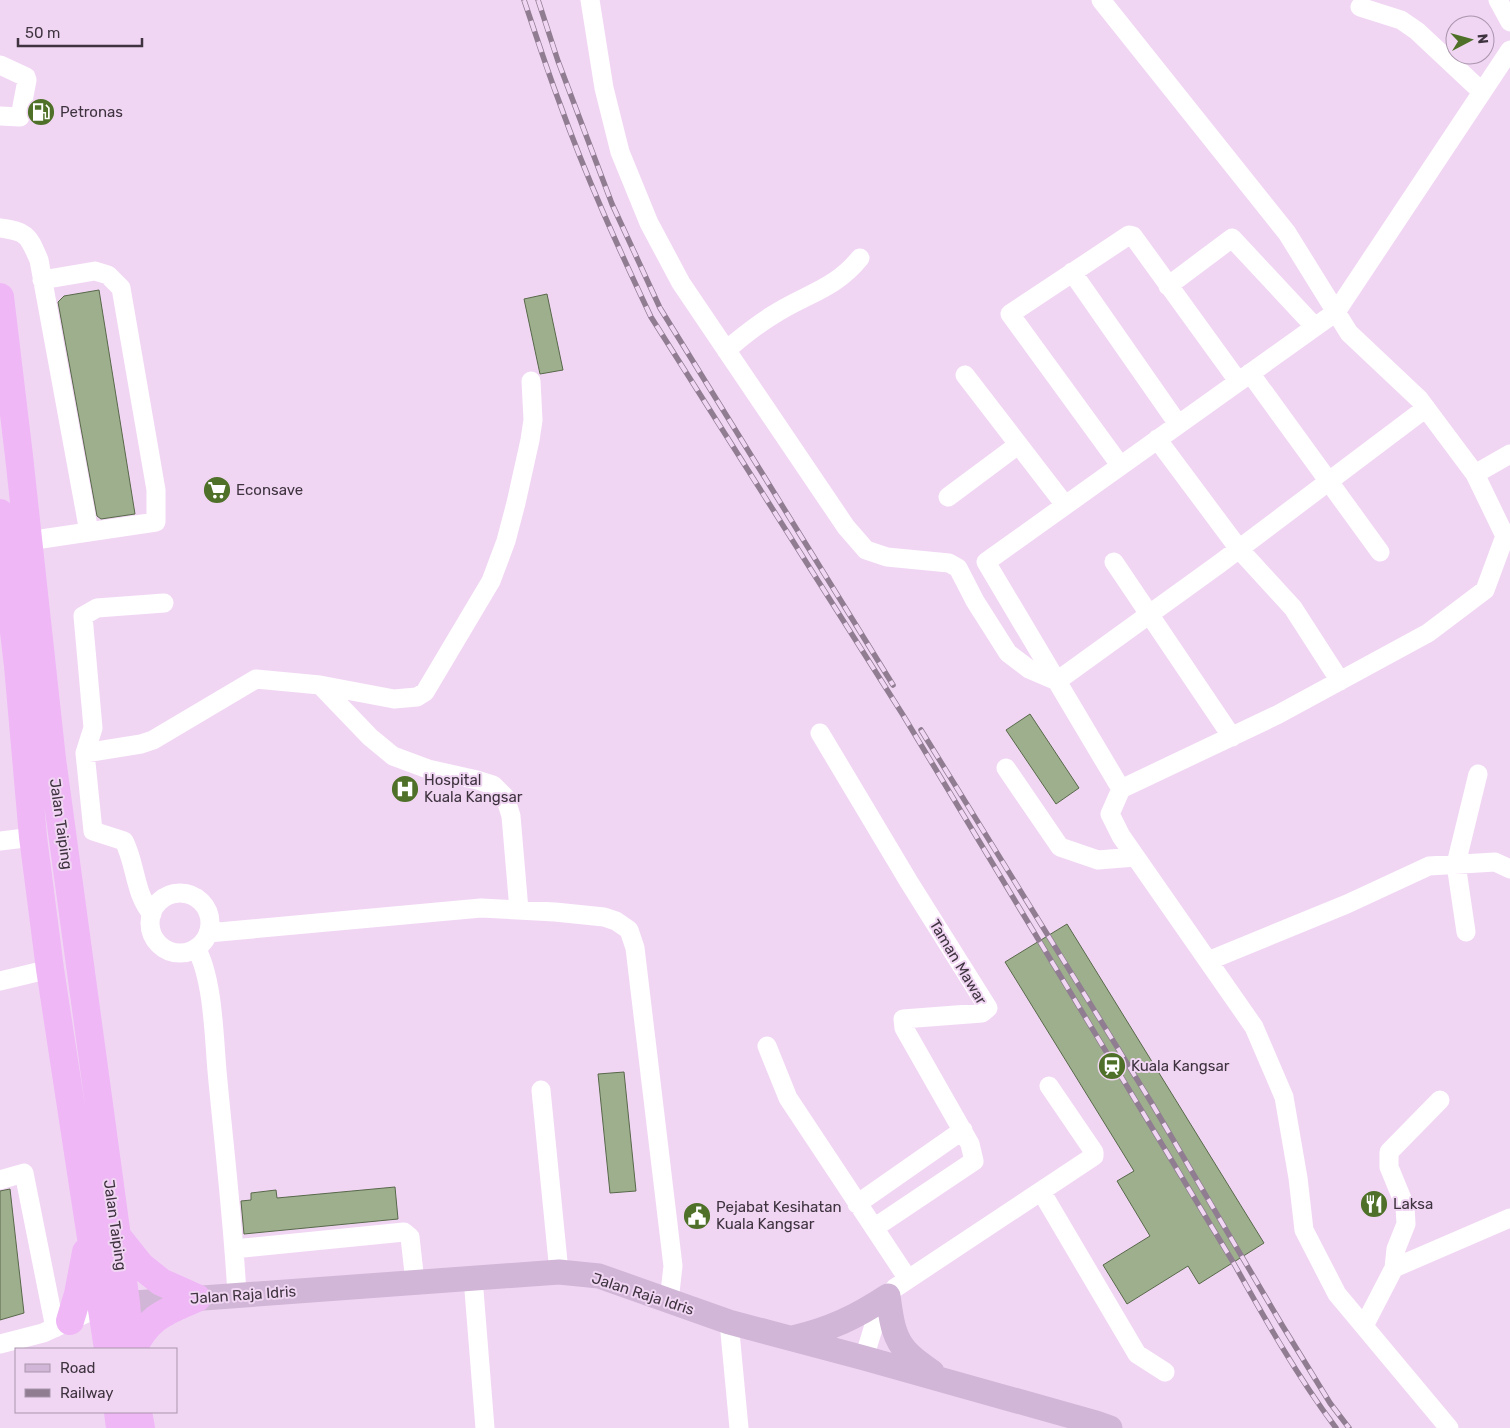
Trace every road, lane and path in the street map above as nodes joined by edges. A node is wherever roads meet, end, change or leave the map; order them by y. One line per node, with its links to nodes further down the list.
1 (590, 0): 18 (street)
2 (1101, 0): 16 (street)
3 (1498, 0): 5 (street)
4 (1360, 8): 8 (street)
5 (1510, 22)
6 (1510, 50): 8 (street)
7 (0, 65): 9 (street)
8 (1482, 92): 16 (street)
9 (0, 116)
10 (0, 228): 13 (street)
11 (860, 258): 18 (street)
12 (1072, 272): 14 (street); 23 (street); 27 (street)
13 (42, 280): 33 (street); 33 (street)
14 (1168, 286): 17 (street); 20 (street)
15 (0, 297): 34 (highway, Jalan Taiping)
16 (1336, 312): 17 (street); 22 (street)
17 (1315, 327): 20 (street)
18 (726, 350): 39 (street)
19 (965, 375): 25 (street)
20 (1244, 377): 23 (street); 29 (street)
21 (531, 381): 45 (street)
22 (1426, 408): 28 (street); 29 (street)
23 (1178, 424): 24 (street)
24 (1157, 439): 27 (street); 35 (street)
25 (1018, 445): 30 (street); 31 (street)
26 (1510, 454): 28 (street)
27 (1120, 465): 31 (street)
28 (1475, 474): 44 (street)
29 (1329, 482): 35 (street); 36 (street)
30 (948, 497)
31 (1064, 505): 37 (street)
32 (0, 513): 42 (highway, Jalan Taiping)
33 (89, 532): 34 (street)
34 (28, 541): 49 (highway, Jalan Taiping)
35 (1239, 549): 41 (street); 44 (street)
36 (1380, 552)
37 (986, 562): 39 (street); 43 (street)
38 (1114, 562): 41 (street)
39 (958, 568): 43 (street)
40 (164, 603): 48 (street)
41 (1149, 614): 43 (street); 47 (street)
42 (7, 627): 53 (highway, Jalan Taiping)
43 (1057, 681): 52 (street)
44 (1340, 681): 47 (street)
45 (320, 684): 48 (street); 58 (street)
46 (820, 733): 70 (street, Taman Mawar)
47 (1232, 736): 52 (street)
48 (85, 753): 59 (street)
49 (52, 759): 53 (highway); 77 (highway, Jalan Taiping)
50 (1006, 768): 55 (street)
51 (1478, 774): 56 (street)
52 (1121, 789): 55 (street)
53 (33, 837): 54 (street); 64 (highway, Jalan Taiping)
54 (0, 841)
55 (1135, 856): 63 (street)
56 (1456, 864): 57 (street); 60 (street); 63 (street)
57 (1510, 868)
58 (519, 910): 61 (street); 87 (street)
59 (152, 914): 61 (street); 62 (street)
60 (1466, 932)
61 (208, 933): 62 (street)
62 (196, 948): 78 (street)
63 (1208, 961): 91 (street)
64 (50, 969): 65 (street); 75 (highway, Jalan Taiping)
65 (0, 982)
66 (767, 1046): 73 (street)
67 (1049, 1086): 72 (street)
68 (541, 1090): 80 (street)
69 (1440, 1100): 79 (street)
70 (963, 1130): 73 (street); 76 (street, Taman Mawar)
71 (0, 1180): 90 (street)
72 (1041, 1191): 82 (street); 98 (street)
73 (857, 1204): 76 (street)
74 (1510, 1218): 79 (street)
75 (89, 1226): 88 (highway, Jalan Taiping); 90 (highway)
76 (874, 1228): 82 (street)
77 (116, 1234): 86 (highway); 88 (highway, Jalan Taiping)
78 (234, 1249): 83 (street); 84 (street)
79 (1394, 1268): 91 (street)
80 (559, 1272): 81 (main road, Jalan Raja Idris); 87 (main road, Jalan Raja Idris)
81 (473, 1278): 83 (main road, Jalan Raja Idris); 104 (street)
82 (908, 1279): 85 (street)
83 (415, 1282): 84 (main road, Jalan Raja Idris)
84 (237, 1295): 86 (main road, Jalan Raja Idris)
85 (888, 1296): 92 (main road); 97 (street); 99 (main road)
86 (197, 1298): 88 (main road, Jalan Raja Idris); 96 (highway)
87 (669, 1301): 89 (main road, Jalan Raja Idris)
88 (114, 1305): 90 (street); 94 (highway, Jalan Taiping); 95 (highway, Jalan Taiping)
89 (729, 1322): 92 (main road, Jalan Raja Idris); 105 (street)
90 (62, 1324): 93 (street)
91 (1364, 1326): 107 (street)
92 (791, 1338): 97 (main road, Jalan Raja Idris)
93 (0, 1344)
94 (108, 1348)
95 (132, 1348)
96 (133, 1348)
97 (864, 1358): 99 (main road, Jalan Raja Idris)
98 (1165, 1372)
99 (940, 1379): 106 (main road, Jalan Raja Idris)
100 (118, 1413): 102 (highway)
101 (138, 1413): 103 (highway)
102 (120, 1428)
103 (140, 1428)
104 (485, 1428)
105 (739, 1428)
106 (1110, 1428)
107 (1449, 1428)

